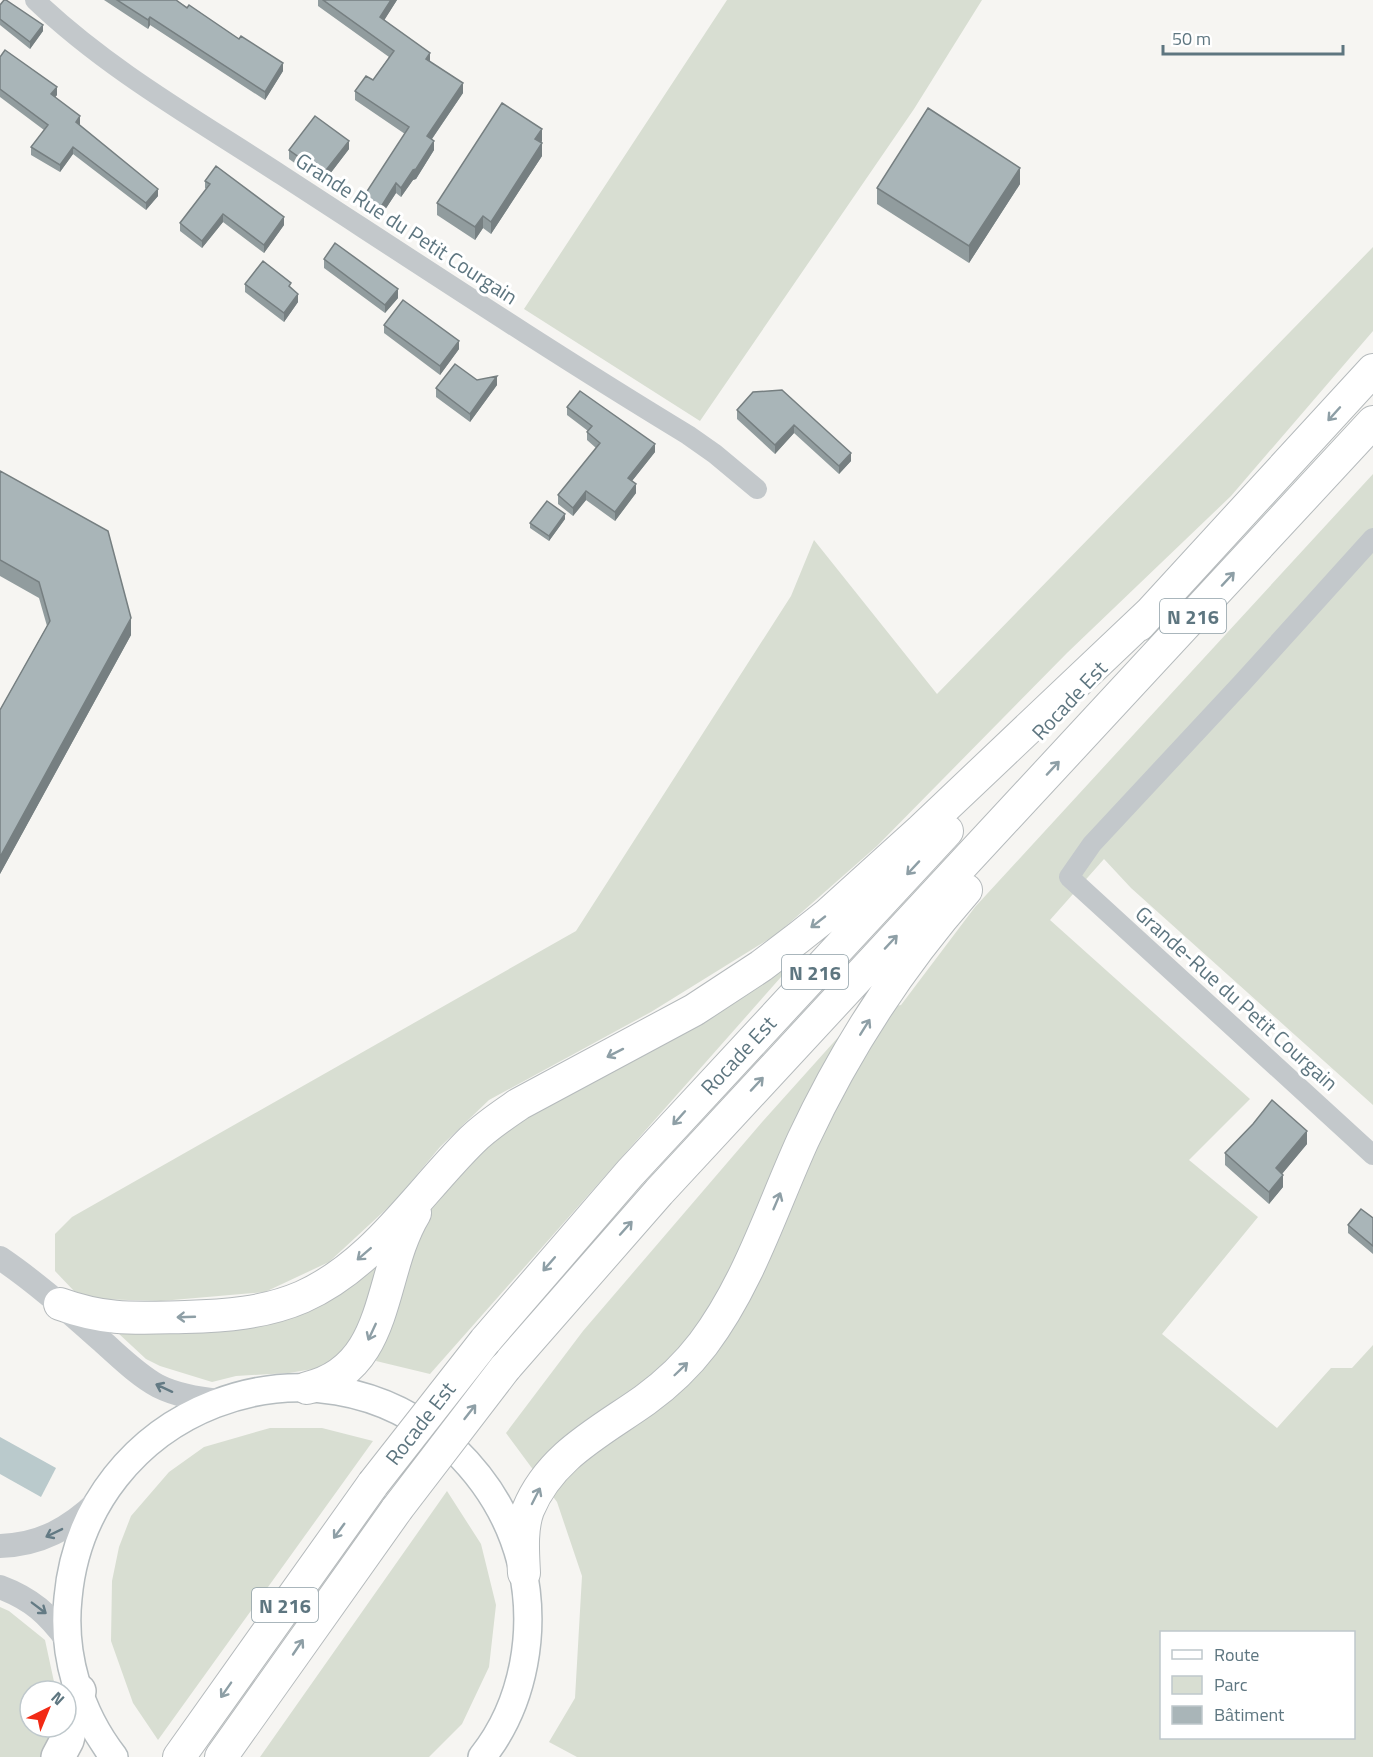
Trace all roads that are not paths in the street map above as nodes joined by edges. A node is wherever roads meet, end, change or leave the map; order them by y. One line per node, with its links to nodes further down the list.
1 (35, 0): 4 (street, Grande Rue du Petit Courgain)
2 (1373, 370): 6 (highway, Rocade Est / N 216, one-way to 6)
3 (1373, 422): 7 (highway, Rocade Est / N 216, one-way to 3)
4 (757, 489)
5 (1373, 538): 8 (street, Grande-Rue du Petit Courgain)
6 (1153, 610): 9 (highway, one-way to 9); 23 (highway, Rocade Est / N 216, one-way to 23, bridge)
7 (1013, 810): 16 (highway, one-way to 7); 20 (highway, Rocade Est / N 216, one-way to 7, bridge)
8 (1373, 1155)
9 (435, 1182): 11 (highway, one-way to 11); 12 (highway, one-way to 12)
10 (0, 1258): 11 (street)
11 (60, 1304): 13 (street, one-way to 11)
12 (307, 1388): 13 (main road); 16 (main road)
13 (220, 1401): 14 (main road)
14 (99, 1499): 15 (street, one-way to 15); 18 (main road)
15 (0, 1546)
16 (524, 1574): 24 (main road)
17 (0, 1587): 18 (street, one-way to 18)
18 (68, 1641): 19 (main road)
19 (79, 1691): 21 (highway); 22 (main road)
20 (224, 1752)
21 (58, 1757)
22 (114, 1757)
23 (179, 1757)
24 (482, 1757)

